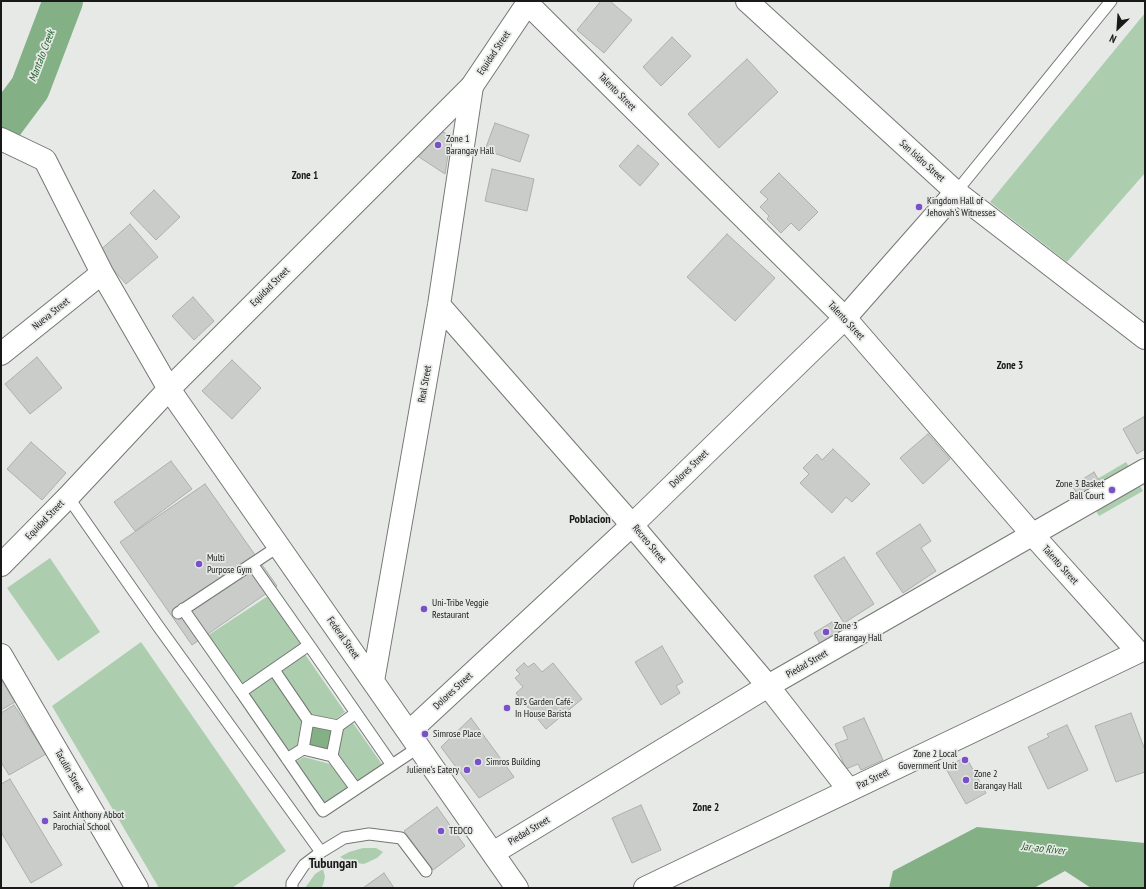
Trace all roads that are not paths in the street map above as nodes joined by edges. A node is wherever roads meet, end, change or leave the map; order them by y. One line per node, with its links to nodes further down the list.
1 (747, 1): 6 (street, San Isidro Street)
2 (1111, 1): 6 (lane)
3 (529, 2): 4 (street, Equidad Street); 9 (street, Talento Street)
4 (472, 86): 8 (street, Real Street); 12 (street, Equidad Street)
5 (6, 142): 7 (street, Federal Street)
6 (956, 192): 9 (street, Dolores Street); 10 (street, San Isidro Street)
7 (102, 274): 11 (street, Nueva Street); 12 (street, Federal Street)
8 (440, 305): 15 (street, Recreo Street); 24 (street, Real Street)
9 (845, 318): 15 (street, Dolores Street); 16 (street, Talento Street)
10 (1145, 338)
11 (1, 354)
12 (169, 388): 14 (street, Equidad Street); 17 (street, Federal Street)
13 (1145, 470): 16 (street, Piedad Street)
14 (68, 497): 19 (street, Equidad Street); 37 (lane)
15 (632, 524): 25 (street, Recreo Street); 30 (street, Dolores Street)
16 (1032, 534): 21 (street, Talento Street); 25 (street, Piedad Street)
17 (278, 546): 18 (lane); 24 (street, Federal Street)
18 (252, 564): 20 (lane); 26 (lane)
19 (1, 565)
20 (309, 645): 23 (lane); 27 (lane)
21 (1143, 652): 36 (street, Paz Street)
22 (1, 655): 40 (street, Taculin Street)
23 (274, 670): 26 (lane); 28 (lane)
24 (373, 681): 30 (street, Federal Street)
25 (768, 686): 36 (street, Recreo Street); 38 (street, Piedad Street)
26 (241, 692): 33 (lane)
27 (356, 713): 29 (lane); 34 (lane)
28 (308, 720): 29 (lane); 31 (lane)
29 (338, 726): 32 (lane)
30 (414, 740): 34 (lane); 38 (street, Federal Street)
31 (303, 749): 32 (lane); 33 (lane)
32 (332, 756): 35 (lane)
33 (287, 759): 35 (lane)
34 (392, 766): 35 (lane)
35 (356, 789)
36 (849, 790): 43 (street, Paz Street)
37 (321, 852): 39 (lane); 41 (lane)
38 (493, 853): 42 (street, Federal Street)
39 (426, 871)
40 (137, 888)
41 (292, 888)
42 (517, 888)
43 (645, 888)

